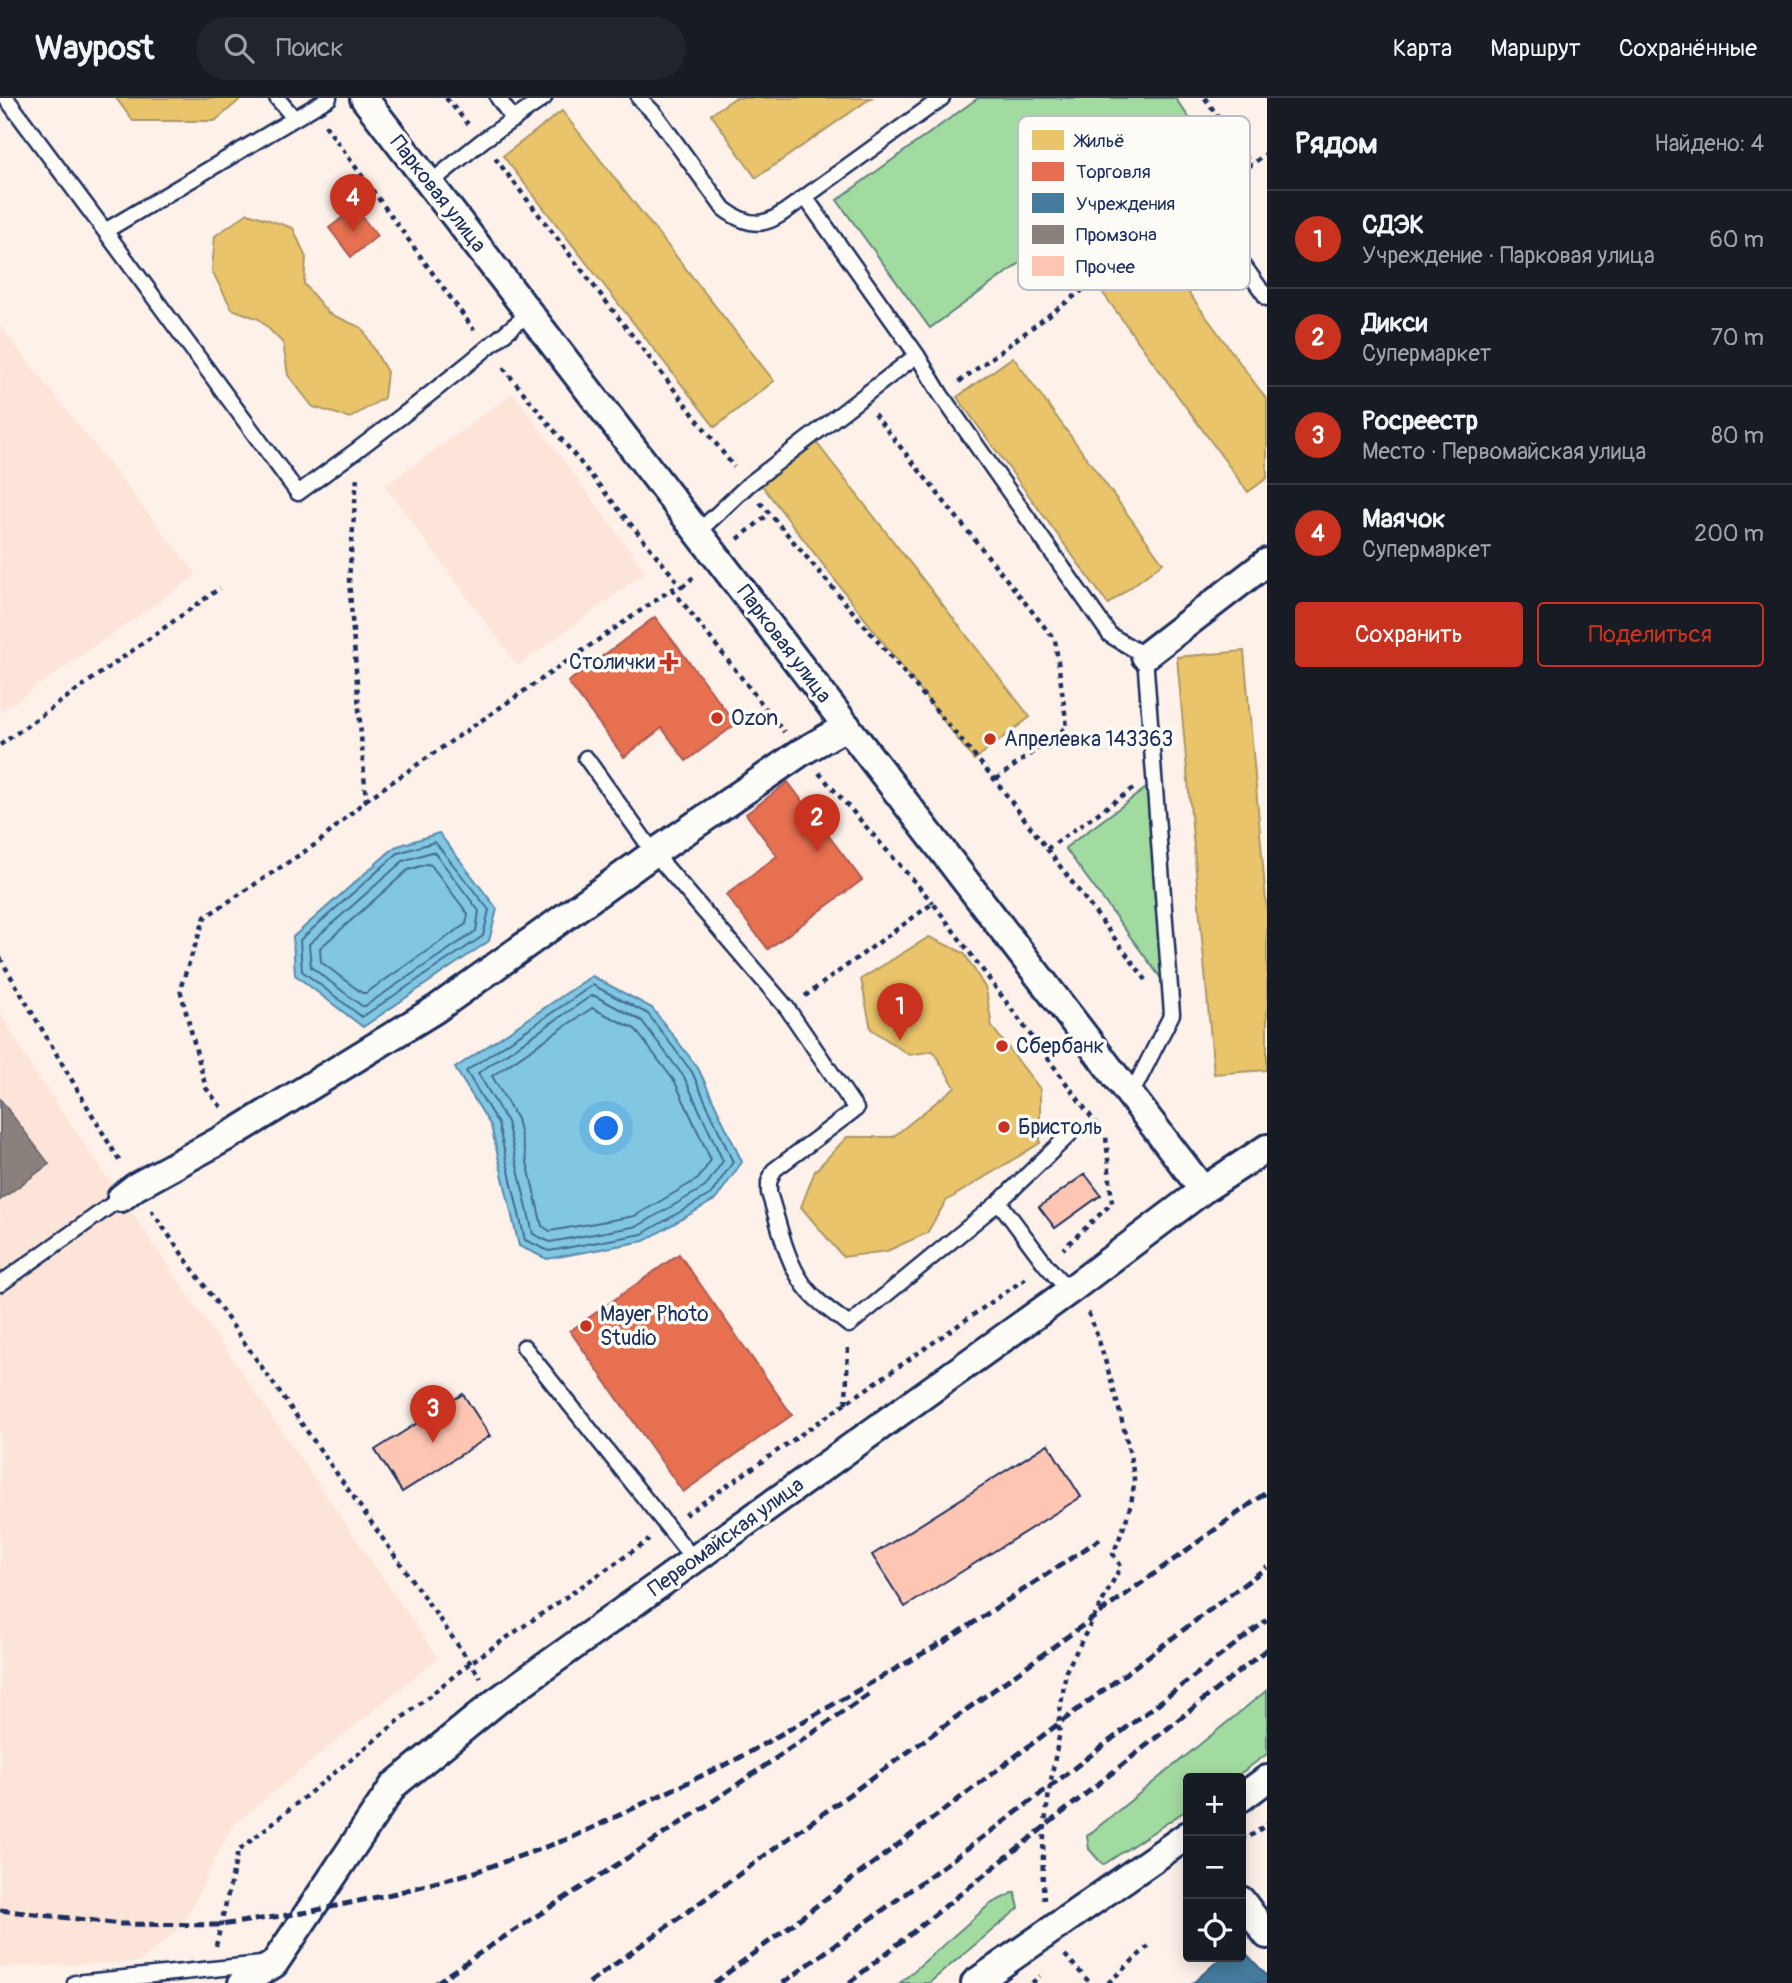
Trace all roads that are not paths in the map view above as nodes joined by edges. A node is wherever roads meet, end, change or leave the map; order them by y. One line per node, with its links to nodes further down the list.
1 (6, 98): 13 (lane)
2 (277, 98): 9 (lane)
3 (329, 98): 9 (lane)
4 (364, 98): 11 (street, Парковая улица)
5 (498, 98): 10 (lane)
6 (544, 98): 10 (lane)
7 (639, 98): 12 (lane)
8 (942, 98): 12 (lane)
9 (294, 118): 13 (lane)
10 (514, 120): 11 (lane)
11 (430, 183): 16 (street, Парковая улица)
12 (805, 197): 17 (lane)
13 (106, 231): 16 (lane)
14 (1250, 274): 15 (lane)
15 (1267, 298)
16 (529, 313): 18 (street, Парковая улица)
17 (917, 355): 18 (lane); 20 (lane)
18 (698, 531): 21 (street, Парковая улица)
19 (1267, 562): 20 (street)
20 (1145, 656): 24 (lane)
21 (847, 726): 23 (street); 24 (street, Парковая улица)
22 (586, 758): 23 (lane)
23 (654, 853): 28 (street); 29 (lane)
24 (1130, 1096): 27 (street, Парковая улица)
25 (1069, 1135): 29 (lane)
26 (1267, 1148): 27 (street, Первомайская улица)
27 (1203, 1190): 31 (street, Первомайская улица)
28 (128, 1193): 30 (lane)
29 (999, 1202): 31 (lane)
30 (0, 1284)
31 (1069, 1291): 33 (street, Первомайская улица)
32 (524, 1347): 33 (lane)
33 (694, 1560): 39 (street, Первомайская улица)
34 (1267, 1779): 35 (street)
35 (1246, 1794)
36 (1187, 1836): 42 (street)
37 (1246, 1907): 38 (street)
38 (1267, 1935)
39 (274, 1964): 40 (lane); 41 (street, Первомайская улица)
40 (75, 1983)
41 (242, 1983)
42 (975, 1983)

